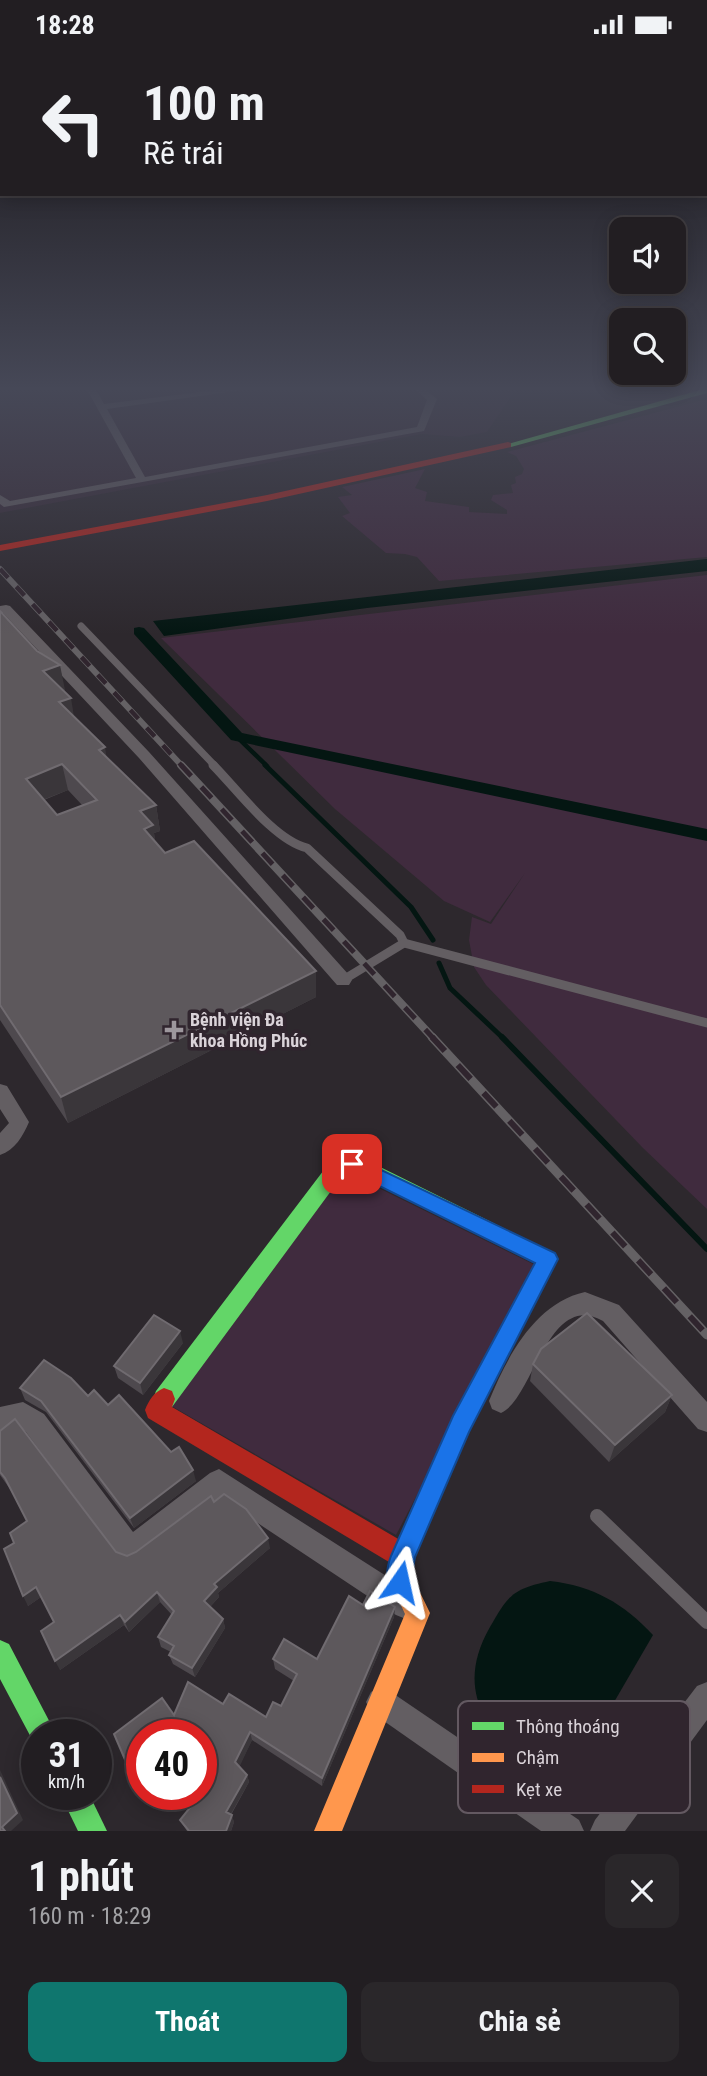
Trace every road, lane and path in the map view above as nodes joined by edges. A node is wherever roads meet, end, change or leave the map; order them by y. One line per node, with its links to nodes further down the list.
1 (136, 469): 5 (street)
2 (201, 469): 5 (street)
3 (347, 469): 7 (main road)
4 (383, 469): 8 (main road)
5 (142, 480): 6 (street)
6 (0, 498)
7 (0, 534)
8 (0, 548)
9 (0, 610): 12 (street)
10 (81, 626): 11 (lane)
11 (404, 943): 12 (lane); 13 (lane)
12 (343, 980)
13 (707, 1023)
14 (0, 1092): 15 (street)
15 (0, 1147)
16 (501, 1401): 17 (street)
17 (707, 1420)
18 (0, 1421): 21 (street)
19 (597, 1516): 22 (lane)
20 (403, 1556): 20 (main road); 21 (main road)
21 (418, 1613): 25 (main road)
22 (707, 1622)
23 (0, 1653): 26 (main road)
24 (707, 1696): 27 (street)
25 (381, 1702): 28 (street); 33 (main road)
26 (35, 1719)
27 (690, 1719)
28 (458, 1755)
29 (82, 1810): 32 (main road)
30 (542, 1813): 34 (street)
31 (619, 1813): 35 (street)
32 (93, 1831)
33 (328, 1831)
34 (568, 1831)
35 (606, 1831)

